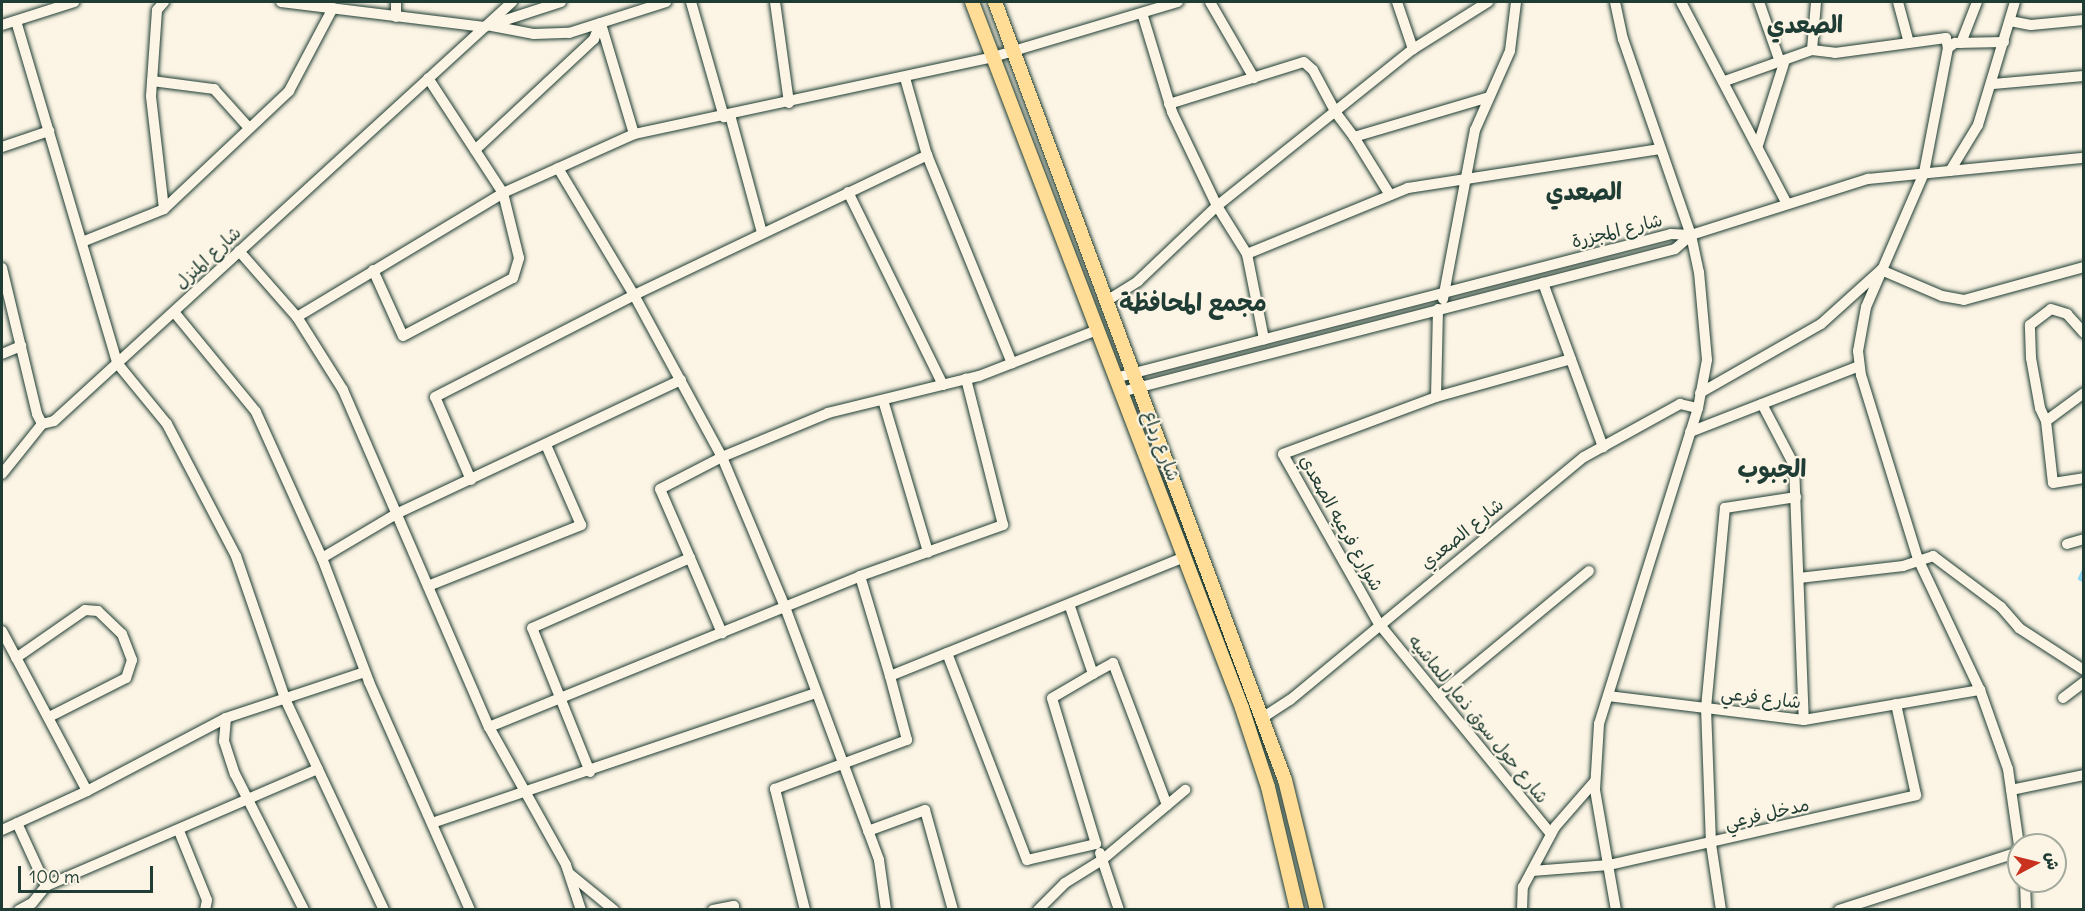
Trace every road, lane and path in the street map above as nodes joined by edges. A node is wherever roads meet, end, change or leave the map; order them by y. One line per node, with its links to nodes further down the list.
1 (74, 2): 29 (street)
2 (164, 2): 47 (street)
3 (281, 2): 25 (street)
4 (396, 2): 27 (street)
5 (512, 2): 33 (street, شارع المنزل)
6 (561, 2): 33 (street)
7 (666, 2): 31 (street)
8 (691, 2): 54 (street)
9 (775, 2): 51 (street)
10 (972, 2): 41 (main road, شارع رداع)
11 (995, 2): 40 (main road, شارع رداع)
12 (1178, 2): 24 (street)
13 (1210, 2): 46 (street)
14 (1397, 2): 38 (street)
15 (1488, 2): 38 (street)
16 (1516, 2): 50 (street)
17 (1615, 2): 61 (street)
18 (1682, 2): 48 (street)
19 (1759, 2): 42 (street)
20 (1816, 2): 39 (street)
21 (1898, 2): 35 (street)
22 (1977, 2): 36 (street)
23 (2015, 2): 30 (street)
24 (1154, 5): 26 (street)
25 (333, 8): 27 (street); 55 (street)
26 (1142, 13): 40 (street); 52 (street)
27 (396, 16): 33 (street)
28 (2084, 20): 30 (street)
29 (16, 21): 32 (street); 56 (street)
30 (2010, 21): 34 (street)
31 (600, 24): 33 (street); 57 (street); 62 (street)
32 (2, 25)
33 (486, 26): 44 (street, شارع المنزل)
34 (2004, 42): 36 (street); 49 (street)
35 (1909, 43): 37 (street); 39 (street)
36 (1961, 43): 37 (street)
37 (1948, 48): 67 (street)
38 (1413, 49): 53 (street)
39 (1812, 50): 42 (street)
40 (1014, 51): 41 (street); 87 (main road, شارع رداع)
41 (993, 57): 45 (street); 91 (main road, شارع رداع)
42 (1782, 61): 48 (street); 59 (street)
43 (2084, 76): 49 (street)
44 (428, 78): 62 (street); 78 (street, شارع المنزل)
45 (905, 78): 51 (street); 63 (street)
46 (1254, 78): 52 (street); 53 (street)
47 (152, 81): 55 (street); 74 (street)
48 (1725, 81): 59 (street)
49 (1993, 84): 66 (street)
50 (1489, 97): 58 (street); 68 (street)
51 (789, 103): 54 (street)
52 (1169, 104): 73 (street)
53 (1336, 113): 58 (street); 73 (street)
54 (727, 116): 57 (street); 75 (street)
55 (249, 128): 74 (street)
56 (49, 131): 60 (street); 77 (street)
57 (633, 134): 65 (street)
58 (1354, 136): 71 (street)
59 (1758, 145): 72 (street)
60 (2, 147)
61 (1660, 149): 68 (street); 76 (street)
62 (475, 150): 70 (street)
63 (927, 155): 69 (street); 98 (street)
64 (2084, 158): 66 (street)
65 (558, 168): 70 (street); 86 (street)
66 (1950, 171): 67 (street)
67 (1924, 173): 72 (street); 83 (street)
68 (1465, 180): 71 (street); 85 (street)
69 (848, 192): 75 (street); 104 (street)
70 (504, 193): 82 (street); 82 (street)
71 (1390, 195): 79 (street)
72 (1786, 202): 76 (street)
73 (1217, 206): 79 (street); 87 (street)
74 (164, 209): 77 (street)
75 (762, 232): 86 (street)
76 (1691, 235): 84 (street, شارع المجزرة); 85 (street, شارع المجزرة); 107 (street)
77 (82, 242): 97 (street)
78 (239, 251): 89 (street, شارع المنزل); 90 (street)
79 (1246, 254): 93 (street)
80 (2084, 267): 83 (street)
81 (2, 268): 94 (street)
82 (373, 270): 90 (street)
83 (1881, 270): 99 (street); 107 (street)
84 (1543, 283): 88 (street, شارع المجزرة); 96 (street)
85 (1443, 293): 88 (street); 93 (street, شارع المجزرة)
86 (634, 295): 102 (street); 121 (street)
87 (1108, 300): 100 (main road, شارع رداع)
88 (1441, 308): 105 (street, شارع المجزرة); 109 (street)
89 (174, 312): 97 (street, شارع المنزل); 128 (street)
90 (297, 317): 123 (street)
91 (1097, 330): 98 (street); 101 (main road, شارع رداع)
92 (2084, 333): 113 (street)
93 (1264, 339): 100 (street, شارع المجزرة)
94 (21, 346): 95 (street); 114 (street)
95 (2, 354)
96 (1571, 359): 109 (street, شوارع فرعيه الصعدي); 117 (street)
97 (117, 363): 114 (street, شارع المنزل); 153 (street)
98 (1012, 363): 103 (street)
99 (1859, 366): 111 (street); 130 (street)
100 (1136, 372): 101 (street, شارع المجزرة); 105 (main road, شارع رداع)
101 (1115, 378): 106 (main road, شارع رداع)
102 (681, 380): 116 (street); 118 (street)
103 (966, 380): 104 (street); 126 (street)
104 (943, 385): 110 (street)
105 (1141, 387): 106 (street, شارع المجزرة); 158 (main road, شارع رداع)
106 (1121, 392): 127 (main road, شارع رداع)
107 (1700, 393): 112 (street)
108 (2084, 393): 113 (street)
109 (1436, 397): 137 (street, شوارع فرعيه الصعدي)
110 (883, 400): 118 (street); 126 (street)
111 (1762, 404): 115 (street); 122 (street)
112 (1698, 408): 115 (street); 117 (street, شارع الصعدي)
113 (2046, 421): 120 (street)
114 (42, 424): 119 (street)
115 (1690, 432): 151 (street)
116 (546, 445): 121 (street); 134 (street)
117 (1603, 447): 137 (street, شارع الصعدي)
118 (722, 457): 129 (street); 136 (street)
119 (2, 474)
120 (2084, 477)
121 (471, 480): 123 (street)
122 (1796, 497): 133 (street); 155 (street)
123 (396, 514): 128 (street); 134 (street)
124 (2084, 540): 125 (street)
125 (2067, 544)
126 (928, 552): 132 (street)
127 (1184, 557): 135 (street); 202 (main road, شارع رداع)
128 (322, 558): 143 (street)
129 (690, 558): 139 (street); 149 (street)
130 (1918, 559): 133 (street); 142 (street); 147 (street)
131 (1589, 571): 150 (street)
132 (860, 576): 136 (street); 145 (street)
133 (1799, 578): 159 (street)
134 (428, 586): 160 (street)
135 (1069, 604): 140 (street); 144 (street)
136 (785, 607): 139 (street); 148 (street)
137 (1379, 624): 150 (street, شارع حول سوق ذمار للماشيه); 158 (street, شارع الصعدي)
138 (2, 631): 141 (street)
139 (722, 633): 149 (street)
140 (947, 653): 145 (street); 179 (street)
141 (16, 658): 156 (street); 156 (street)
142 (2084, 670)
143 (365, 672): 153 (street); 173 (street)
144 (1093, 674): 171 (street); 179 (street)
145 (890, 676): 161 (street)
146 (2084, 682): 152 (street)
147 (1980, 690): 154 (street, شارع فرعي); 167 (street)
148 (817, 693): 161 (street); 163 (street)
149 (559, 696): 160 (street); 163 (street)
150 (1438, 696): 178 (street, شارع حول سوق ذمار للماشيه)
151 (1608, 696): 155 (street, شارع فرعي); 165 (street)
152 (2063, 698)
153 (286, 701): 157 (street); 162 (street)
154 (1896, 704): 159 (street, شارع فرعي); 180 (street, مدخل فرعي)
155 (1706, 708): 159 (street, شارع فرعي); 180 (street)
156 (49, 717): 168 (street)
157 (226, 717): 168 (street); 170 (street)
158 (1262, 718): 203 (main road, شارع رداع)
159 (1804, 720)
160 (489, 727): 169 (street)
161 (844, 766): 176 (street); 197 (street)
162 (318, 769): 170 (street); 191 (street)
163 (590, 772): 169 (street)
164 (2084, 775): 167 (street)
165 (1595, 781): 178 (street); 183 (street)
166 (1185, 790): 171 (street)
167 (2011, 790): 177 (street)
168 (87, 791): 172 (street)
169 (523, 794): 173 (street); 185 (street)
170 (250, 799): 175 (street); 190 (street)
171 (1167, 805): 182 (street)
172 (17, 823): 174 (street); 186 (street)
173 (432, 823): 192 (street)
174 (2, 830)
175 (179, 831): 186 (street); 189 (street)
176 (868, 831): 198 (street); 199 (street)
177 (2017, 833)
178 (1551, 834): 184 (street)
179 (1096, 844): 182 (street)
180 (1711, 844): 183 (street, مدخل فرعي); 206 (street)
181 (2007, 856): 207 (street)
182 (1102, 860): 200 (street); 201 (street)
183 (1609, 866): 184 (street, مدخل فرعي); 205 (street)
184 (1532, 871): 204 (street)
185 (569, 873): 193 (street); 194 (street)
186 (46, 886): 188 (street)
187 (2025, 893): 208 (street)
188 (18, 909)
189 (205, 909)
190 (304, 909)
191 (384, 909)
192 (470, 909)
193 (581, 909)
194 (614, 909)
195 (713, 909): 196 (street)
196 (734, 909)
197 (805, 909)
198 (886, 909)
199 (953, 909)
200 (1038, 909)
201 (1119, 909)
202 (1297, 909)
203 (1317, 909)
204 (1522, 909)
205 (1616, 909)
206 (1720, 909)
207 (1839, 909)
208 (2026, 909)

